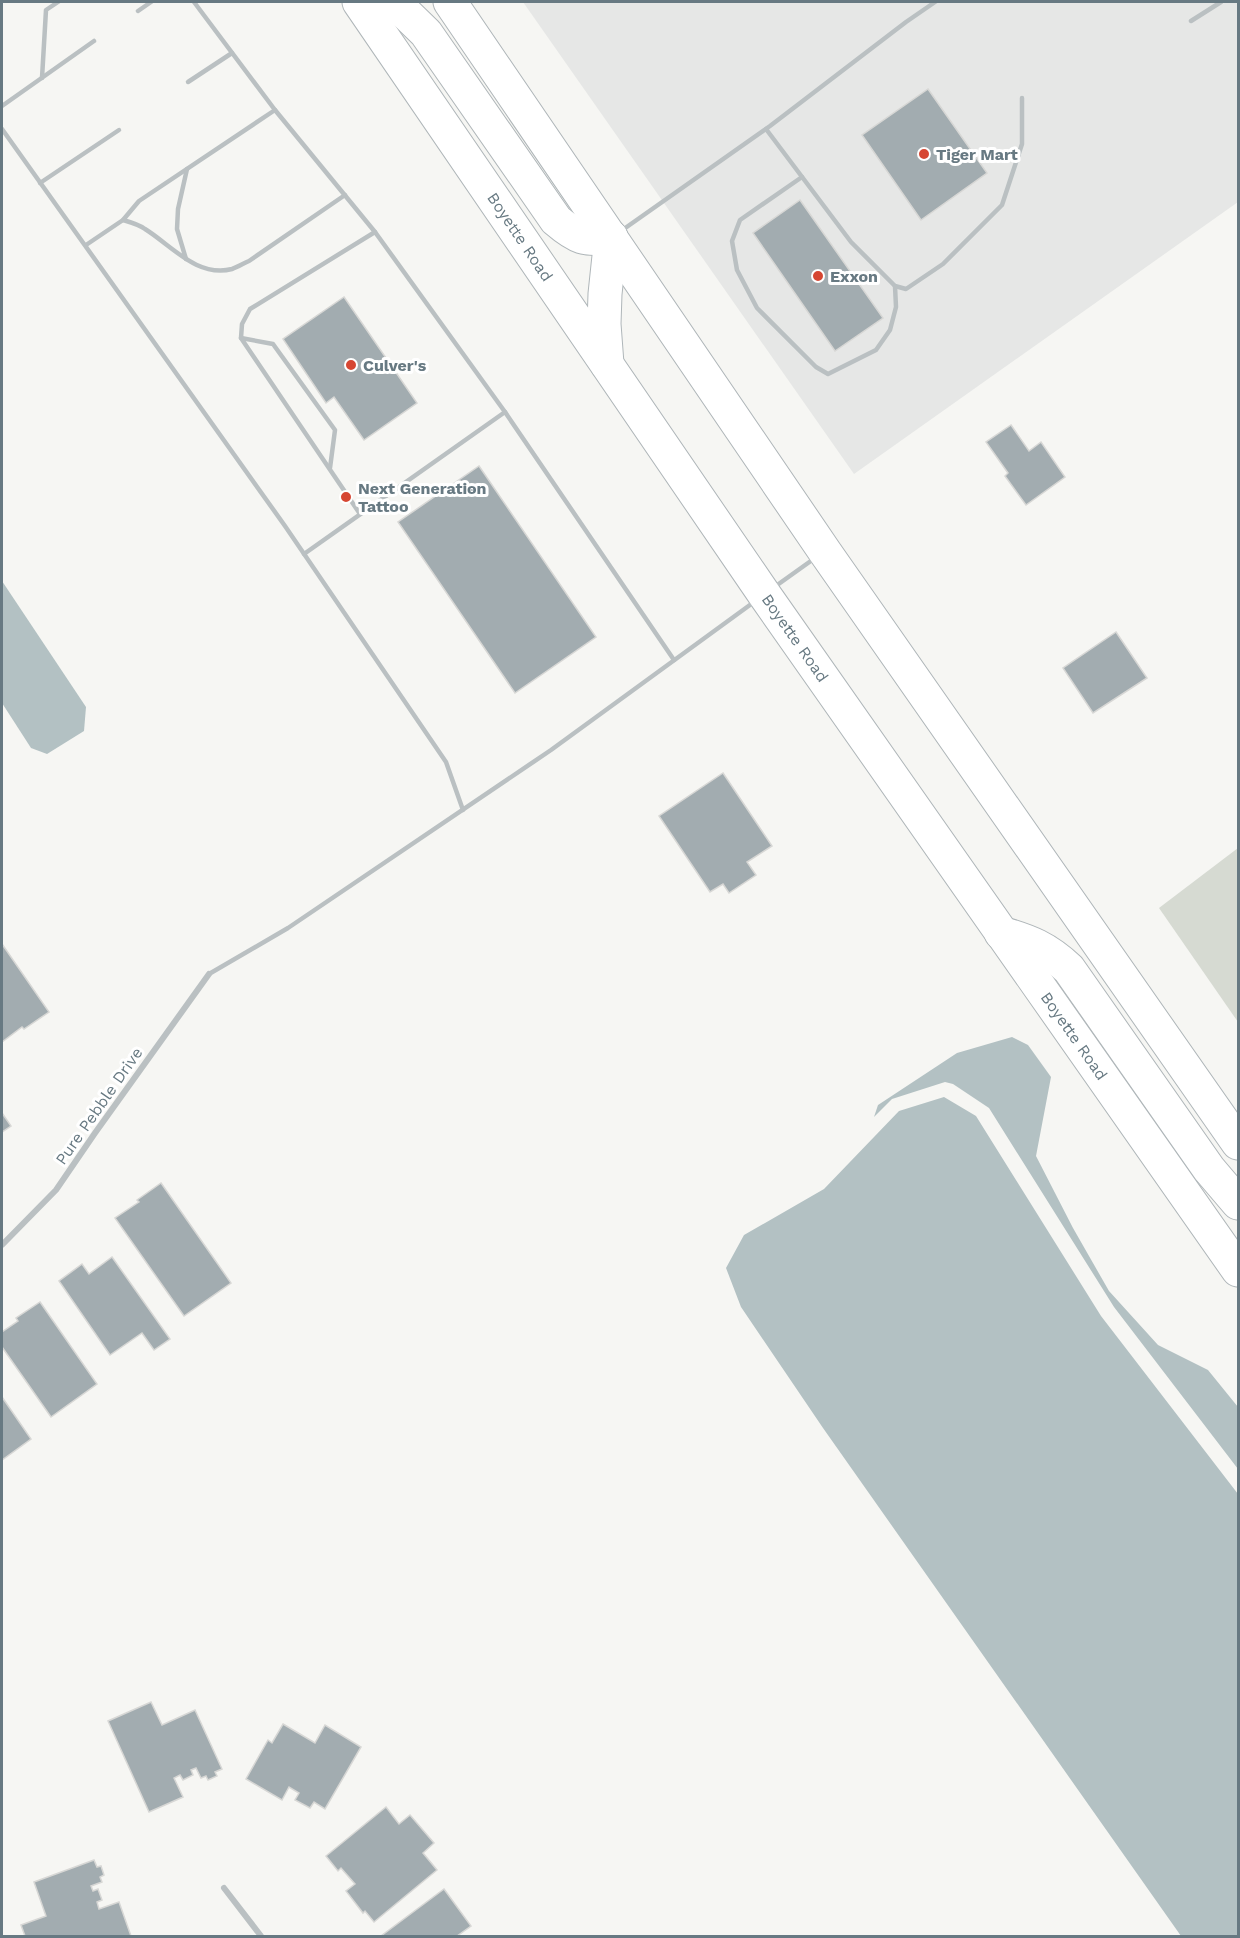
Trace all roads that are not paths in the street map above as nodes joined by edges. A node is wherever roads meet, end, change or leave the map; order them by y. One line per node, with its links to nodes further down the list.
1 (58, 2): 13 (lane)
2 (151, 2): 9 (lane)
3 (194, 2): 12 (lane)
4 (359, 2): 32 (main road, Boyette Road)
5 (394, 2): 27 (main road)
6 (450, 2): 27 (main road)
7 (935, 2): 19 (lane)
8 (1221, 2): 10 (lane)
9 (138, 11)
10 (1191, 21)
11 (94, 41): 13 (lane)
12 (232, 53): 14 (lane); 17 (lane)
13 (42, 78): 16 (lane)
14 (188, 82)
15 (1022, 98): 30 (lane)
16 (2, 106)
17 (275, 110): 21 (lane); 24 (lane)
18 (2, 129): 23 (lane)
19 (766, 129): 22 (lane); 27 (lane)
20 (119, 130): 23 (lane)
21 (187, 169): 25 (lane); 29 (lane)
22 (802, 177): 30 (lane); 30 (lane)
23 (40, 183): 28 (lane)
24 (345, 195): 26 (lane); 29 (lane)
25 (123, 220): 28 (lane); 29 (lane)
26 (375, 232): 31 (lane); 33 (lane)
27 (611, 237): 32 (main road); 36 (main road)
28 (86, 245): 37 (lane)
29 (186, 259)
30 (894, 286)
31 (241, 338): 34 (lane); 34 (lane)
32 (607, 365): 38 (main road, Boyette Road)
33 (505, 412): 35 (lane); 39 (lane)
34 (330, 468): 35 (lane)
35 (360, 514): 37 (lane)
36 (825, 552): 38 (lane); 43 (main road)
37 (304, 554): 40 (lane)
38 (764, 594): 39 (lane); 41 (main road, Boyette Road)
39 (674, 660): 40 (lane)
40 (463, 810): 42 (lane)
41 (1001, 933): 44 (main road); 46 (main road, Boyette Road)
42 (209, 974): 45 (street, Pure Pebble Drive)
43 (1239, 1143)
44 (1239, 1203)
45 (2, 1245)
46 (1239, 1270)
47 (224, 1888): 48 (street)
48 (261, 1936)

